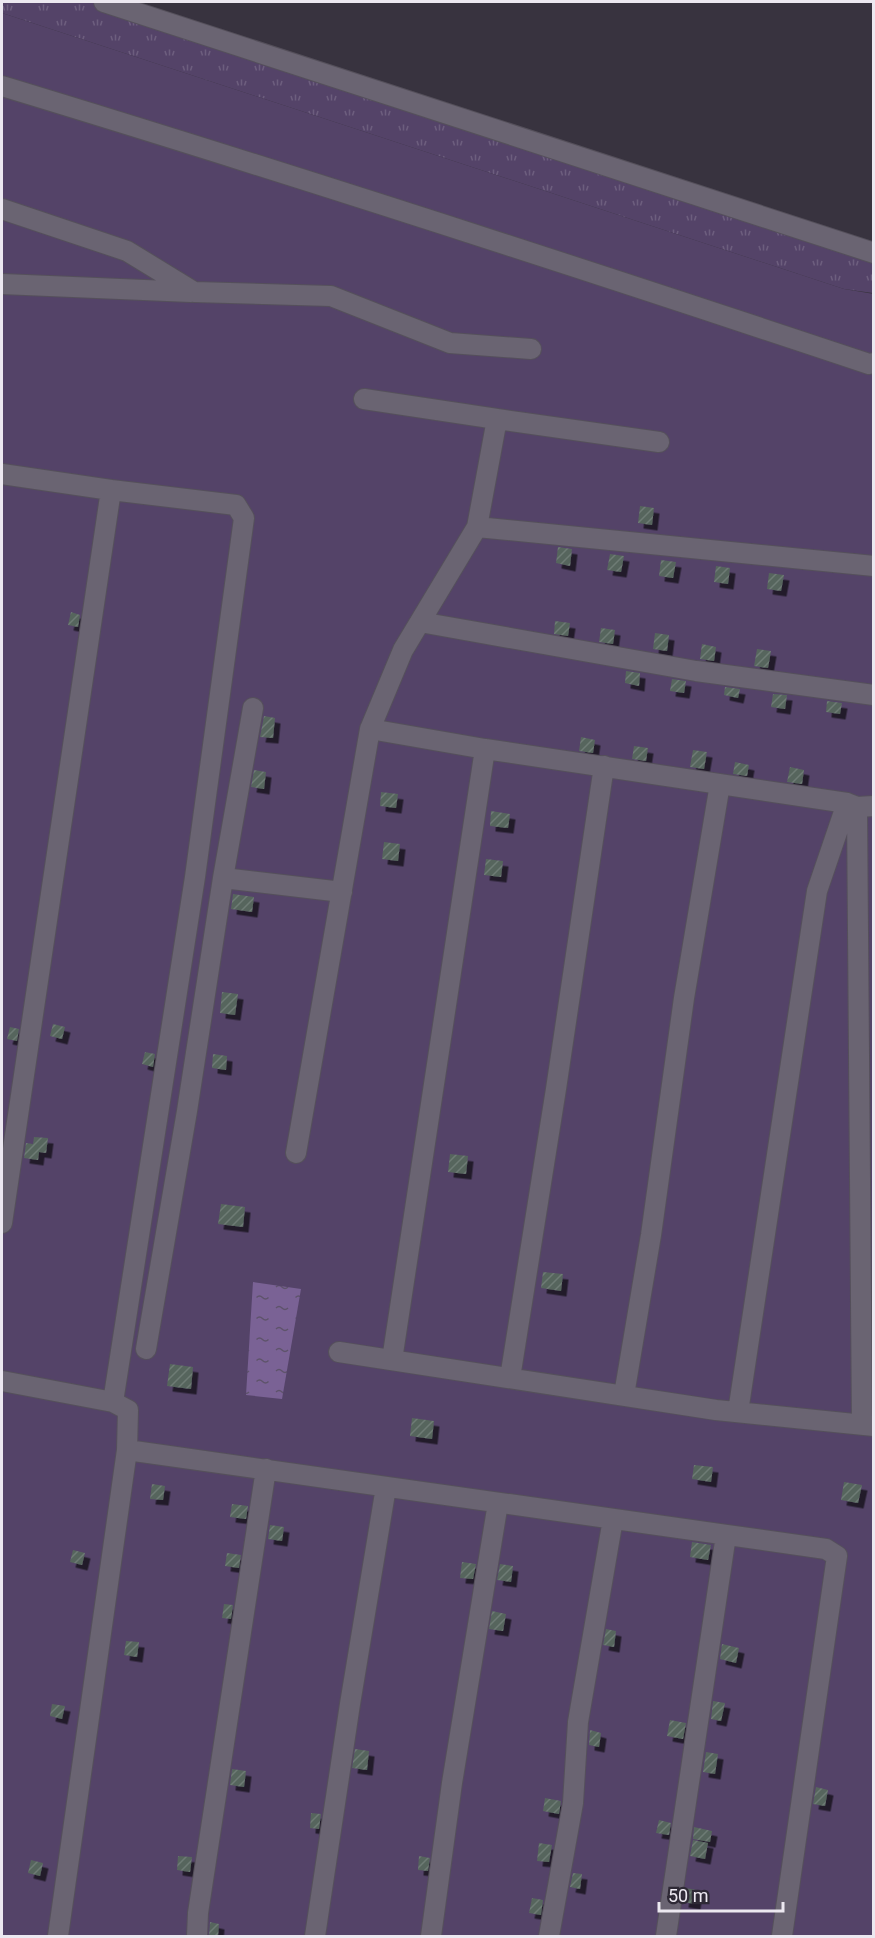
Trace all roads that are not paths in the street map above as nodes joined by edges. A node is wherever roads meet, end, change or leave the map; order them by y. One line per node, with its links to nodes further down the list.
1 (104, 2): 4 (street)
2 (2, 86): 8 (street)
3 (2, 209): 6 (street)
4 (873, 253)
5 (2, 284): 6 (street)
6 (194, 292): 7 (street)
7 (531, 349)
8 (873, 363)
9 (364, 399): 10 (street)
10 (496, 419): 11 (street); 14 (street)
11 (659, 442)
12 (2, 474): 13 (street)
13 (111, 490): 27 (street); 34 (street)
14 (477, 527): 15 (street); 16 (street)
15 (873, 566)
16 (420, 622): 17 (street); 19 (street)
17 (873, 694)
18 (253, 708): 24 (street)
19 (370, 729): 20 (street); 25 (street)
20 (485, 749): 21 (street); 30 (street)
21 (604, 766): 22 (street); 31 (street)
22 (720, 784): 23 (street); 33 (street)
23 (859, 805): 35 (street); 36 (street)
24 (223, 878): 25 (street); 28 (street)
25 (342, 892): 26 (street)
26 (296, 1153)
27 (2, 1223)
28 (146, 1349)
29 (339, 1352): 30 (street)
30 (392, 1360): 31 (street)
31 (510, 1378): 33 (street)
32 (2, 1381): 34 (street)
33 (624, 1395): 35 (street)
34 (113, 1402): 37 (street)
35 (738, 1412): 36 (street)
36 (868, 1425)
37 (127, 1450): 38 (street); 43 (street)
38 (266, 1469): 39 (street); 44 (street)
39 (386, 1486): 40 (street); 45 (street)
40 (498, 1503): 41 (street); 46 (street)
41 (613, 1519): 42 (street); 47 (street)
42 (726, 1535): 48 (street); 49 (street)
43 (58, 1936)
44 (196, 1936)
45 (315, 1936)
46 (431, 1936)
47 (549, 1936)
48 (666, 1936)
49 (782, 1936)

